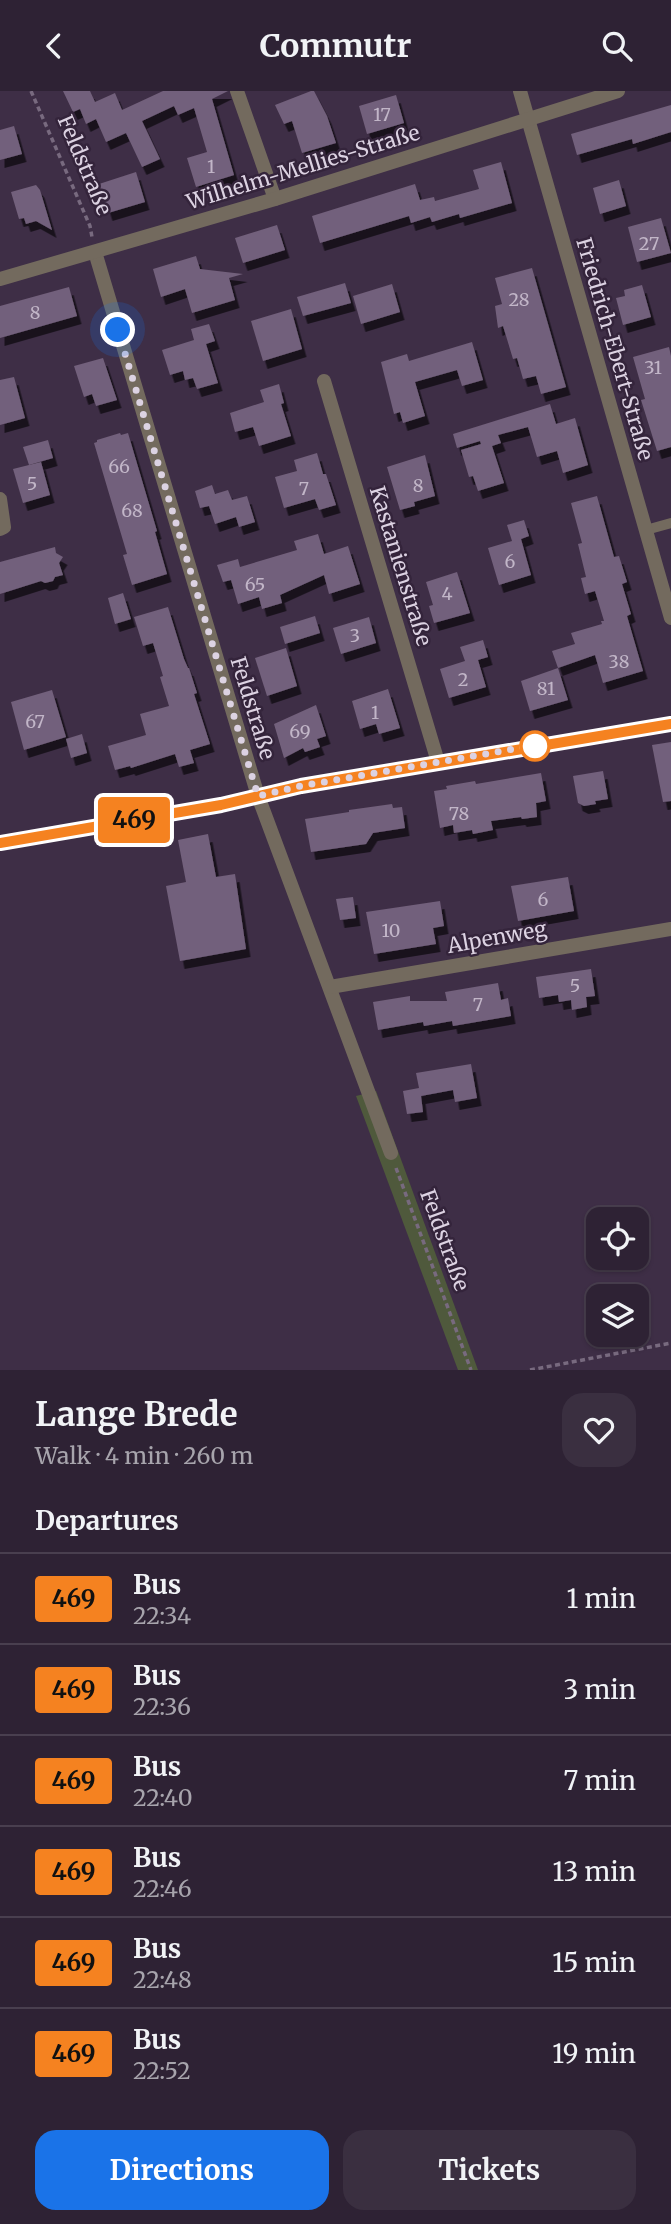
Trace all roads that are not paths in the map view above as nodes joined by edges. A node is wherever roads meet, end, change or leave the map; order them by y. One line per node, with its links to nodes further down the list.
1 (237, 91): 5 (street)
2 (520, 91): 4 (street, Friedrich-Ebert-Straße)
3 (618, 91): 4 (street, Wilhelm-Mellies-Straße)
4 (528, 119): 5 (street, Wilhelm-Mellies-Straße); 12 (street, Friedrich-Ebert-Straße)
5 (275, 199): 6 (street, Wilhelm-Mellies-Straße)
6 (95, 252): 7 (street, Wilhelm-Mellies-Straße); 16 (street, Feldstraße)
7 (0, 278)
8 (324, 381): 15 (street, Kastanienstraße)
9 (0, 499): 11 (street)
10 (671, 523): 12 (lane)
11 (0, 529)
12 (646, 530): 13 (street, Friedrich-Ebert-Straße)
13 (671, 618)
14 (671, 724): 15 (street)
15 (438, 762): 16 (street)
16 (258, 796): 17 (street); 19 (street, Feldstraße)
17 (0, 843)
18 (671, 929): 19 (street, Alpenweg)
19 (330, 987): 20 (street, Feldstraße)
20 (390, 1153)

